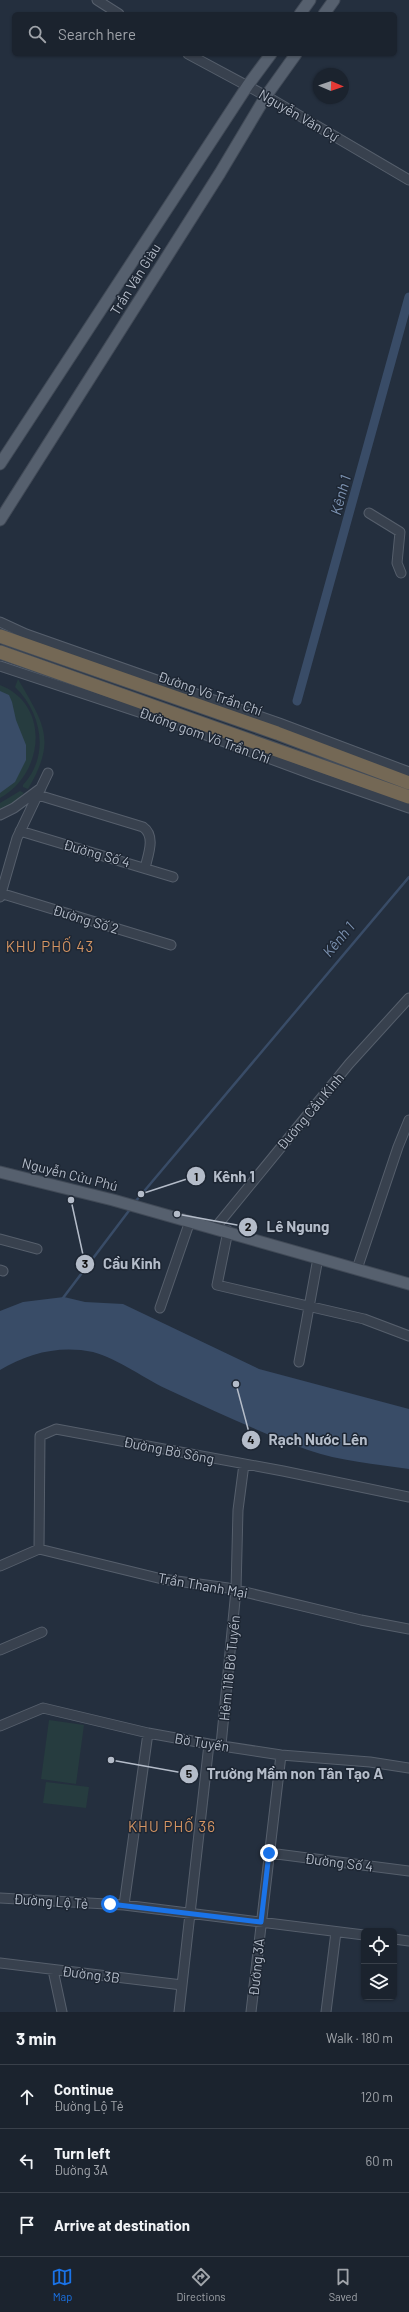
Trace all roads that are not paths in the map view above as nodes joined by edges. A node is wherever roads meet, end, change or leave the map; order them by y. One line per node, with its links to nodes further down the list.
1 (97, 0): 4 (street)
2 (310, 0): 5 (main road)
3 (334, 0): 6 (main road)
4 (116, 12)
5 (301, 12)
6 (325, 12)
7 (192, 56): 10 (street, Nguyễn Văn Cự)
8 (270, 56): 10 (main road, Trần Văn Giàu)
9 (295, 56): 11 (main road, Trần Văn Giàu)
10 (248, 86): 11 (street, Nguyễn Văn Cự); 13 (main road, Trần Văn Giàu)
11 (266, 96): 12 (street, Nguyễn Văn Cự); 15 (main road, Trần Văn Giàu)
12 (409, 180)
13 (0, 464)
14 (370, 513): 16 (street)
15 (0, 520)
16 (402, 573)
17 (0, 622): 23 (street)
18 (0, 636): 25 (highway, Đường Võ Trần Chí)
19 (0, 652): 21 (highway)
20 (0, 666): 22 (street, Đường gom Võ Trần Chí)
21 (52, 669): 22 (street); 27 (highway)
22 (54, 682): 28 (street, Đường gom Võ Trần Chí)
23 (409, 772)
24 (48, 773): 26 (street)
25 (409, 783)
26 (40, 792): 29 (street); 30 (street); 31 (street)
27 (409, 797)
28 (409, 808)
29 (0, 815)
30 (20, 831): 31 (street, Đường Số 4); 33 (street)
31 (145, 868): 32 (street, Đường Số 4)
32 (173, 877)
33 (0, 894): 34 (street, Đường Số 2)
34 (171, 946)
35 (409, 998): 40 (street, Đường Cầu Kinh)
36 (409, 1120): 37 (street)
37 (406, 1133): 45 (street)
38 (0, 1172): 39 (main road, Nguyễn Cửu Phú)
39 (190, 1221): 40 (main road, Nguyễn Cửu Phú); 48 (street)
40 (215, 1228): 41 (main road, Nguyễn Cửu Phú)
41 (228, 1231): 44 (main road, Nguyễn Cửu Phú); 47 (street)
42 (0, 1239): 43 (street)
43 (37, 1249)
44 (318, 1258): 45 (main road, Nguyễn Cửu Phú); 47 (street)
45 (356, 1269): 46 (main road, Nguyễn Cửu Phú)
46 (409, 1284)
47 (309, 1306): 49 (street); 50 (street)
48 (160, 1308)
49 (409, 1335)
50 (299, 1362)
51 (244, 1464): 52 (street, Đường Bờ Sông); 53 (street, Đường Bờ Sông); 55 (street, Hẻm 116 Bờ Tuyến)
52 (409, 1498)
53 (39, 1549): 54 (street); 55 (street, Trần Thanh Mại)
54 (0, 1566)
55 (236, 1590): 56 (street, Trần Thanh Mại); 62 (street, Hẻm 116 Bờ Tuyến)
56 (409, 1630)
57 (42, 1632): 58 (street)
58 (0, 1650)
59 (0, 1726): 60 (street, Bờ Tuyến)
60 (148, 1733): 61 (street, Bờ Tuyến); 68 (street)
61 (209, 1744): 62 (street, Bờ Tuyến); 69 (street)
62 (221, 1745): 63 (street, Bờ Tuyến)
63 (280, 1756): 64 (street, Bờ Tuyến); 65 (street, Đường 3A)
64 (409, 1768)
65 (269, 1853): 66 (street, Đường Số 4); 70 (street, Đường 3A)
66 (409, 1871)
67 (0, 1898): 68 (street, Đường Lộ Tẻ)
68 (124, 1905): 69 (street, Đường Lộ Tẻ)
69 (190, 1914): 70 (street, Đường Lộ Tẻ); 77 (street)
70 (261, 1922): 71 (street, Đường Lộ Tẻ); 80 (street, Đường 3A)
71 (336, 1932): 72 (street, Đường Lộ Tẻ); 81 (street)
72 (361, 1935)
73 (397, 1939): 74 (street)
74 (409, 1941)
75 (0, 1963): 76 (street, Đường 3B)
76 (53, 1970): 77 (street, Đường 3B); 78 (street)
77 (182, 1985): 79 (street)
78 (62, 2012)
79 (179, 2012)
80 (251, 2012)
81 (326, 2012)

